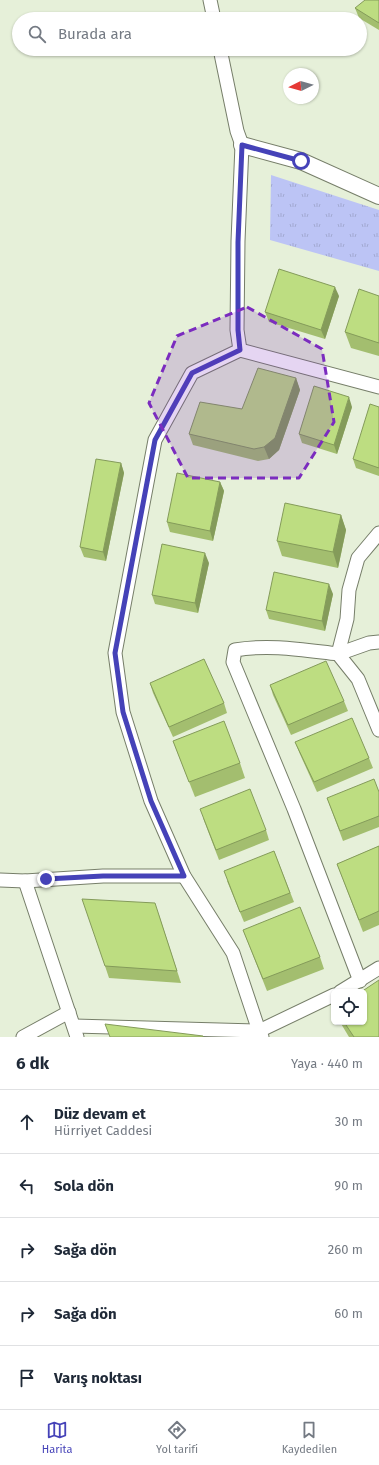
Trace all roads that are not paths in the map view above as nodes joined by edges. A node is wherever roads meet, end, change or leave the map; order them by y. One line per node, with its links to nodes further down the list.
1 (210, 0): 2 (street)
2 (213, 12)
3 (221, 56): 4 (street)
4 (242, 145): 5 (street); 6 (street)
5 (379, 196)
6 (240, 350): 7 (street); 12 (street)
7 (379, 386)
8 (379, 533): 10 (street)
9 (379, 642): 10 (street)
10 (338, 654): 11 (street); 16 (street)
11 (379, 730)
12 (184, 876): 14 (street); 21 (street)
13 (0, 880): 14 (street)
14 (25, 881): 19 (street)
15 (379, 968): 16 (street)
16 (360, 980): 17 (street)
17 (345, 989)
18 (331, 997): 21 (street)
19 (69, 1012): 20 (street); 22 (street)
20 (75, 1031): 21 (street)
21 (260, 1034)
22 (23, 1037)

